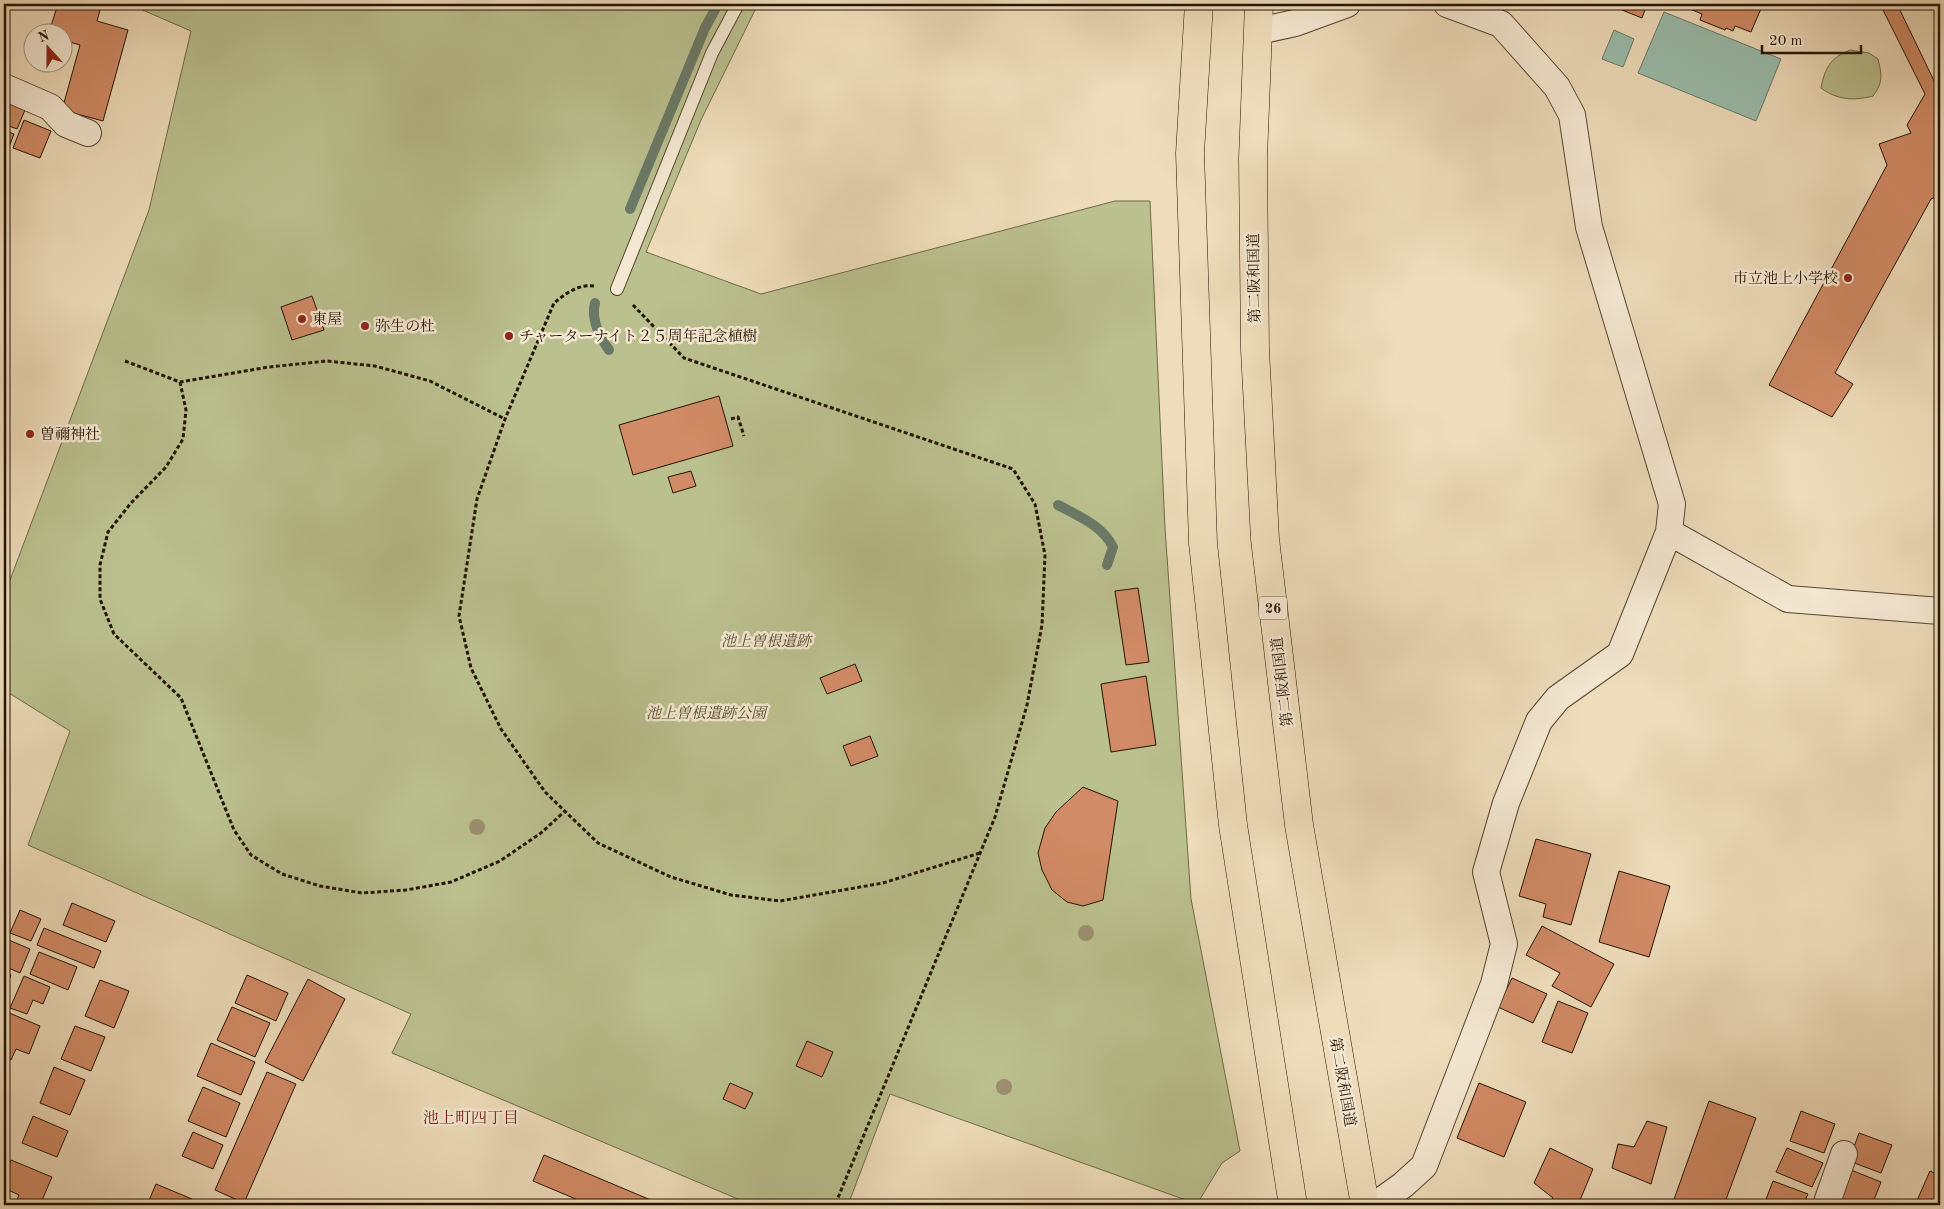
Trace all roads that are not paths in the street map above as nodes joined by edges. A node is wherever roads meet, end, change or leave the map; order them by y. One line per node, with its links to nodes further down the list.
1 (738, 4): 9 (lane)
2 (1199, 4): 13 (highway)
3 (1259, 4): 6 (highway, 第二阪和国道 / 26)
4 (1347, 4): 6 (street)
5 (1447, 4): 10 (street)
6 (1258, 31): 14 (highway, 第二阪和国道 / 26)
7 (4, 88): 8 (street)
8 (88, 134)
9 (616, 289)
10 (1669, 532): 11 (street); 14 (street)
11 (1940, 610)
12 (1844, 1154): 15 (street)
13 (1293, 1205)
14 (1374, 1205)
15 (1826, 1205)

